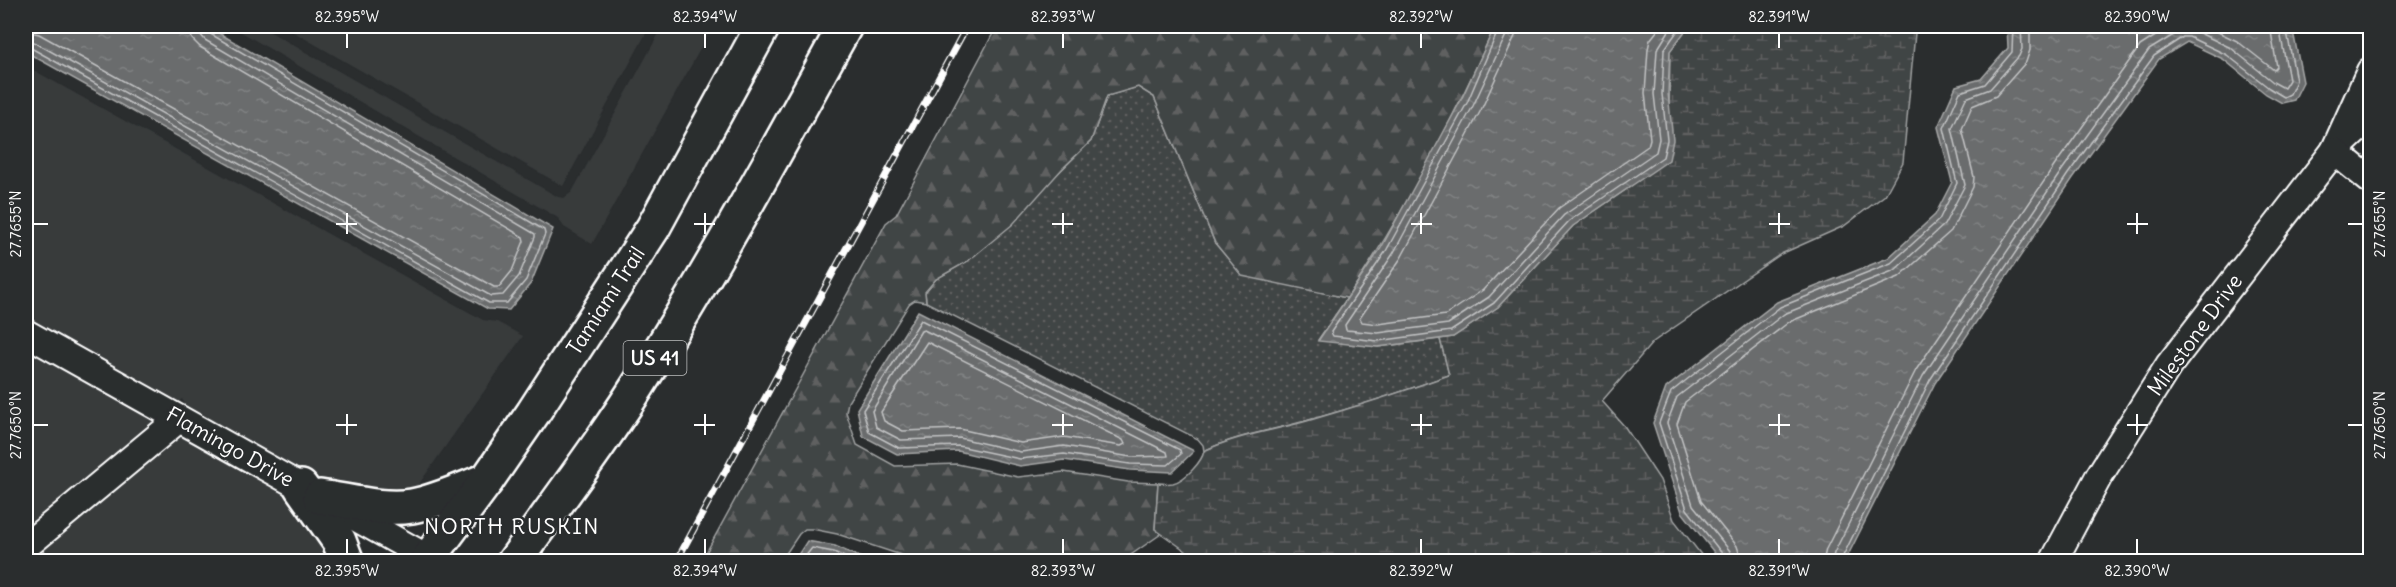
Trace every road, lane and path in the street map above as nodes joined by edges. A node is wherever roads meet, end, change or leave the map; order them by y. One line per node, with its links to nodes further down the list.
1 (763, 26): 9 (main road, Tamiami Trail)
2 (845, 26): 14 (main road, US 41)
3 (2370, 71): 5 (street, Milestone Drive)
4 (2370, 113): 5 (street, Milestone Drive)
5 (2334, 151): 6 (street); 15 (street, Milestone Drive)
6 (2370, 180)
7 (26, 333): 8 (street, Flamingo Drive)
8 (179, 419): 10 (street, Flamingo Drive); 11 (street)
9 (487, 480): 10 (main road); 12 (main road, Tamiami Trail)
10 (310, 492): 12 (street, Flamingo Drive); 13 (main road)
11 (26, 546)
12 (430, 560)
13 (347, 561)
14 (514, 561)
15 (2053, 561)

